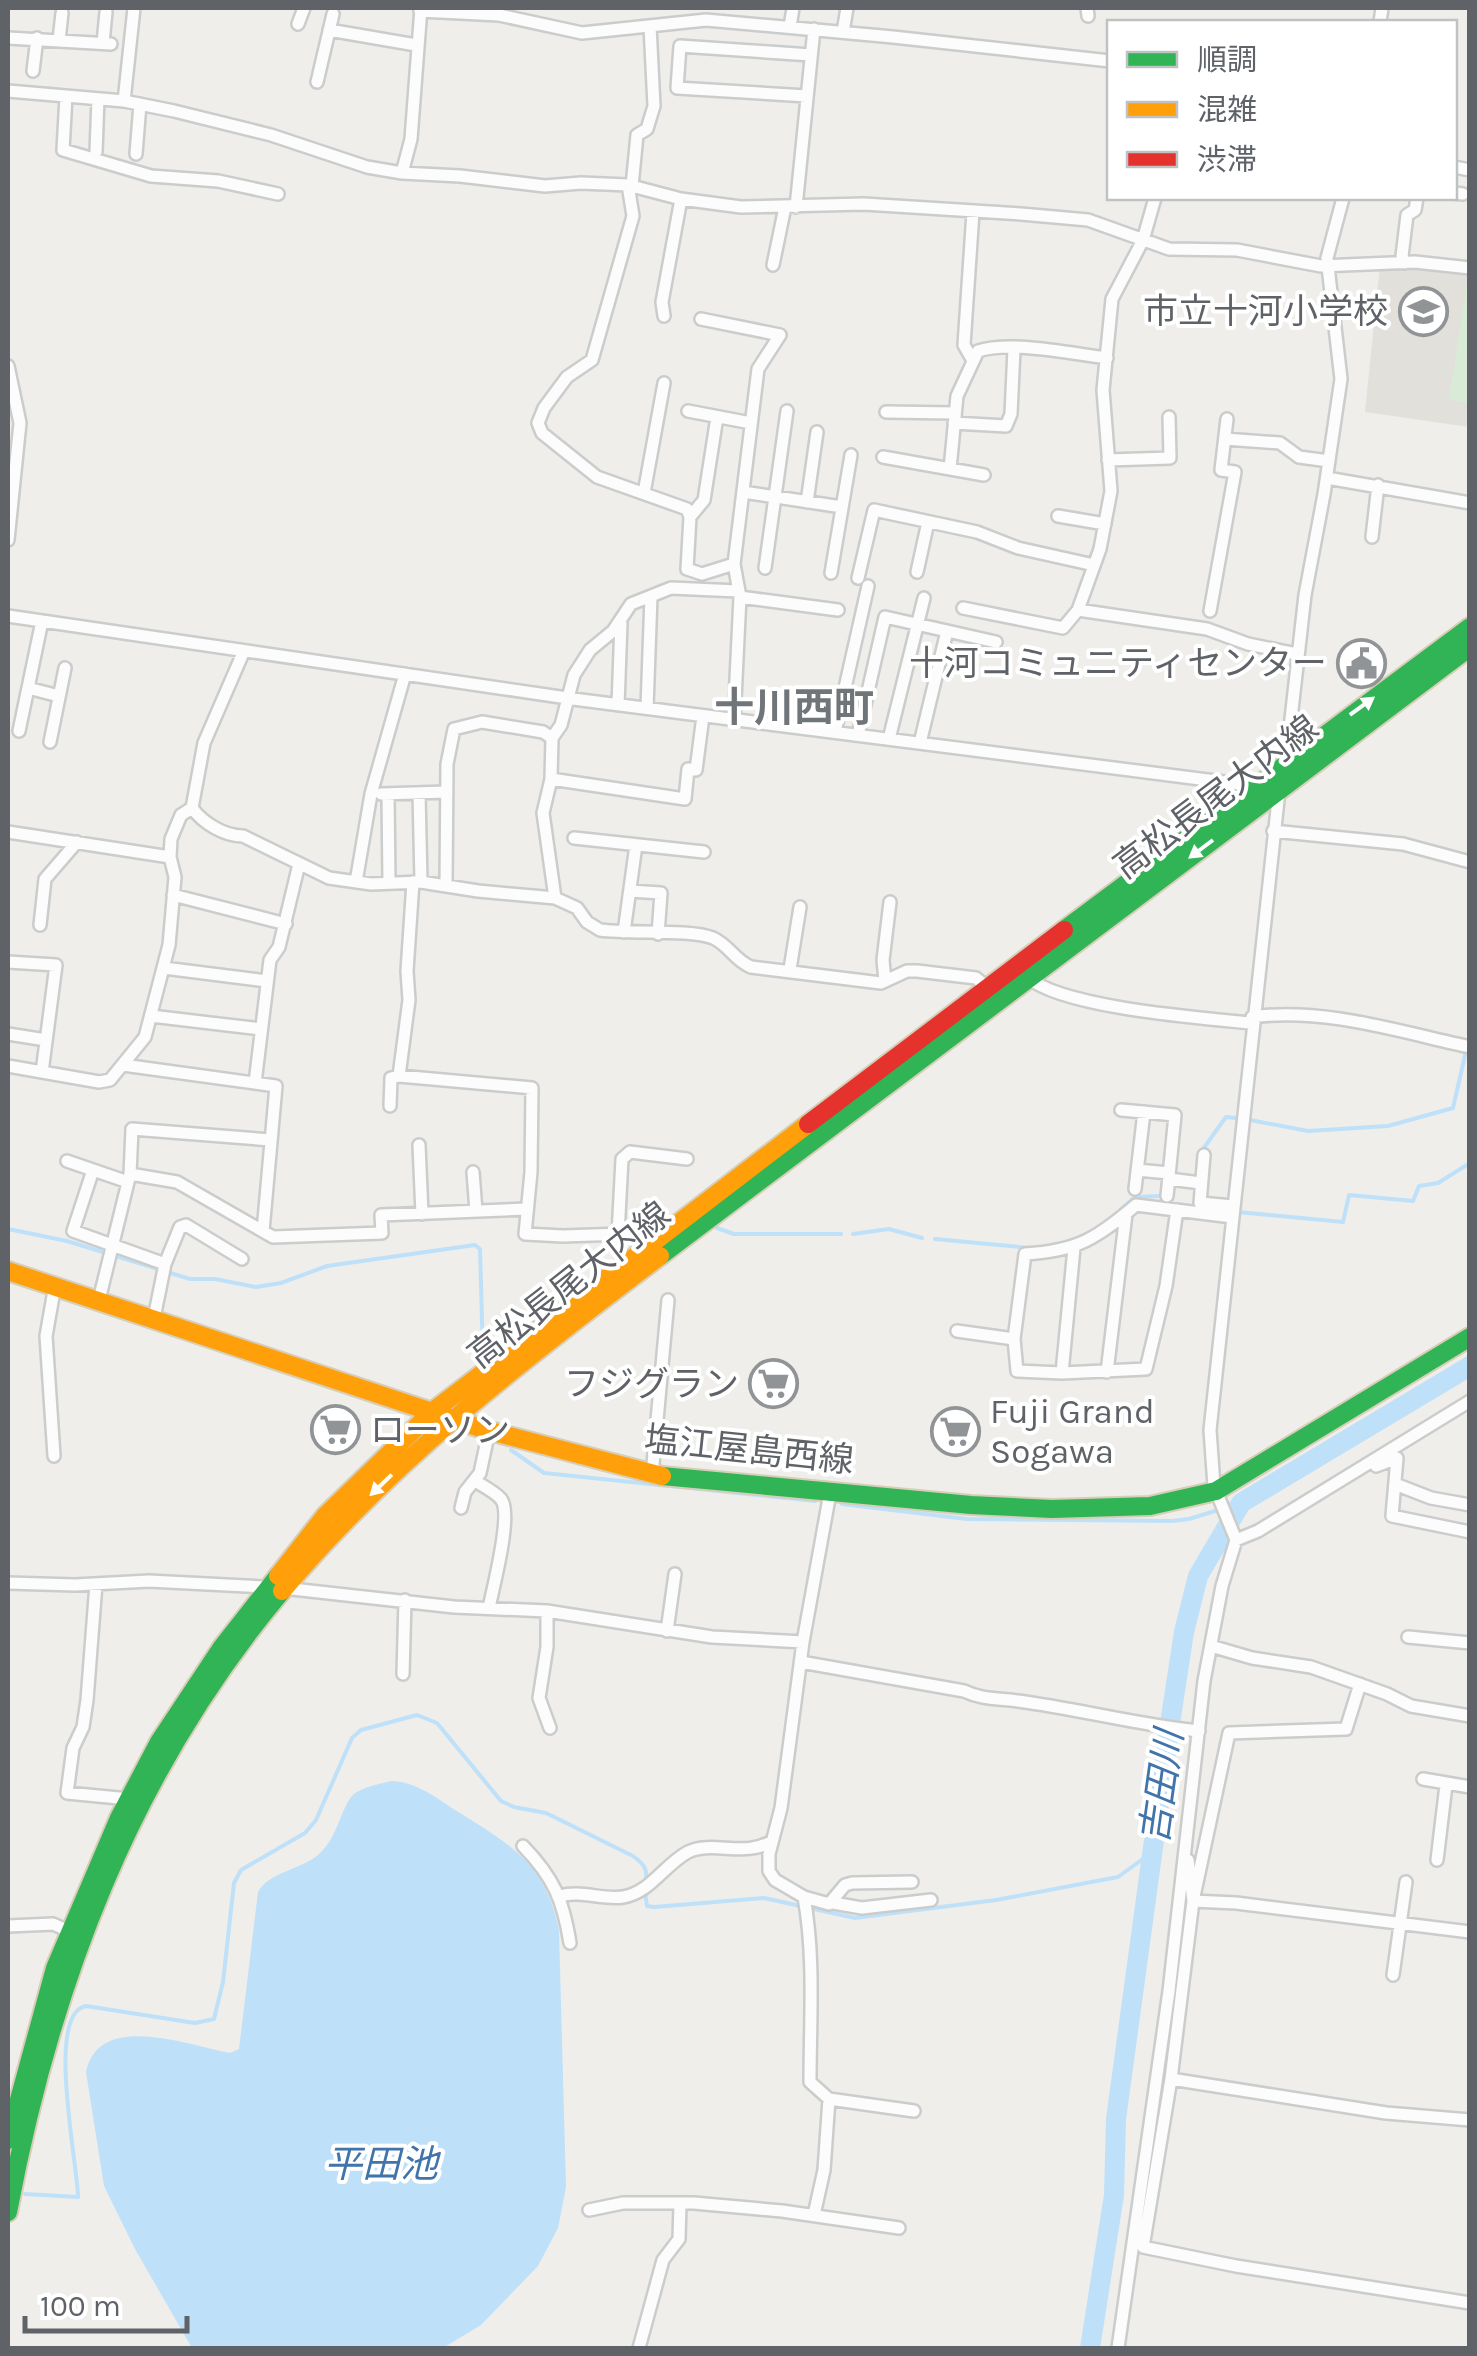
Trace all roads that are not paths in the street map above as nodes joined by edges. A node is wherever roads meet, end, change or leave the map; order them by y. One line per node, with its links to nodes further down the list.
1 (134, 8): 28 (street)
2 (304, 8): 10 (street)
3 (793, 8): 12 (street)
4 (847, 8): 15 (street)
5 (420, 9): 6 (street); 19 (street)
6 (467, 10): 11 (street)
7 (106, 12): 18 (street)
8 (62, 13): 18 (street)
9 (333, 14): 14 (street)
10 (298, 24)
11 (650, 26): 12 (street); 33 (street)
12 (790, 28): 13 (street)
13 (814, 29): 15 (street); 20 (street)
14 (329, 30): 19 (street); 23 (street)
15 (843, 32): 21 (street)
16 (8, 38): 17 (street)
17 (37, 38): 18 (street); 22 (street)
18 (59, 40)
19 (416, 46): 32 (street)
20 (811, 55): 26 (street); 26 (street)
21 (1107, 61)
22 (33, 71)
23 (316, 82)
24 (8, 90): 25 (street)
25 (66, 96): 27 (street); 34 (street)
26 (807, 96): 39 (street)
27 (98, 99): 28 (street); 30 (street)
28 (124, 101): 29 (street)
29 (140, 104): 31 (street); 32 (street)
30 (96, 152)
31 (136, 154)
32 (402, 174): 33 (street)
33 (630, 186): 35 (street); 72 (street)
34 (278, 194)
35 (681, 198): 39 (street); 46 (street)
36 (1154, 200): 41 (street)
37 (1342, 200): 44 (street)
38 (1416, 200): 42 (street)
39 (790, 207): 40 (street); 43 (street)
40 (974, 212): 41 (street); 50 (street)
41 (1143, 240): 44 (street); 49 (street)
42 (1405, 262): 44 (street); 45 (street)
43 (773, 265)
44 (1328, 266): 66 (street)
45 (1470, 268)
46 (664, 316)
47 (701, 318): 60 (street)
48 (1014, 349): 49 (street); 50 (street); 58 (street)
49 (1107, 358): 65 (street)
50 (972, 359): 58 (street)
51 (8, 366): 79 (street)
52 (664, 383): 72 (street)
53 (688, 412): 56 (street)
54 (787, 412): 73 (street)
55 (886, 412): 58 (street)
56 (717, 417): 60 (street); 78 (street)
57 (1169, 417): 65 (street)
58 (955, 418): 67 (street)
59 (1226, 419): 62 (street)
60 (751, 422): 71 (street)
61 (816, 432): 74 (street)
62 (1225, 438): 66 (street); 95 (street)
63 (851, 455): 76 (street)
64 (883, 457): 67 (street)
65 (1108, 460): 81 (street)
66 (1329, 461): 69 (street)
67 (950, 469): 68 (street)
68 (984, 475)
69 (1327, 478): 70 (street); 105 (street)
70 (1378, 485): 75 (street); 82 (street)
71 (743, 492): 73 (street); 84 (street)
72 (644, 494): 78 (street)
73 (774, 497): 74 (street); 86 (street)
74 (807, 502): 76 (street)
75 (1470, 503)
76 (842, 507): 88 (street)
77 (1058, 516): 81 (street)
78 (690, 517): 84 (street)
79 (9, 520): 83 (street)
80 (928, 522): 85 (street); 87 (street); 116 (street)
81 (1105, 524): 85 (street)
82 (1372, 537)
83 (8, 540)
84 (734, 564): 89 (street)
85 (1094, 565): 94 (street)
86 (766, 568)
87 (918, 572)
88 (830, 574)
89 (739, 594): 90 (street); 93 (street); 114 (street)
90 (651, 596): 96 (street); 112 (street)
91 (924, 598): 99 (street)
92 (963, 608): 94 (street)
93 (838, 610)
94 (1078, 610): 105 (street)
95 (1210, 611)
96 (621, 619): 110 (street); 111 (street)
97 (8, 620): 98 (street)
98 (42, 621): 104 (street); 108 (street)
99 (918, 625): 101 (street); 117 (street); 119 (street)
100 (1470, 627): 122 (main road, 高松長尾大内線, one-way to 100)
101 (947, 632): 102 (street); 121 (street)
102 (996, 642)
103 (1470, 647): 125 (main road, 高松長尾大内線)
104 (243, 653): 107 (street); 130 (street)
105 (1297, 654): 122 (street)
106 (65, 668): 109 (street)
107 (406, 674): 110 (street); 128 (street)
108 (28, 688): 109 (street); 115 (street)
109 (60, 696): 120 (street)
110 (566, 698): 111 (street); 118 (street)
111 (618, 705): 112 (street)
112 (647, 708): 113 (street)
113 (702, 716): 114 (street); 123 (street)
114 (734, 720): 116 (street)
115 (20, 731)
116 (835, 732): 117 (street)
117 (858, 735): 119 (street)
118 (552, 738): 123 (street); 126 (street)
119 (889, 739): 121 (street)
120 (50, 742)
121 (920, 743): 124 (street)
122 (1287, 762): 124 (main road, 高松長尾大内線); 125 (street)
123 (552, 778): 146 (street)
124 (1254, 786): 125 (street); 156 (main road, 高松長尾大内線)
125 (1279, 790): 131 (street); 156 (main road, 高松長尾大内線, one-way to 156)
126 (447, 792): 127 (street); 143 (street)
127 (420, 793): 129 (street); 141 (street)
128 (371, 794): 129 (street); 140 (street)
129 (388, 794): 142 (street)
130 (192, 808): 137 (street); 139 (street)
131 (1273, 831): 138 (street); 161 (street)
132 (8, 832): 134 (street)
133 (574, 838): 135 (street)
134 (77, 842): 137 (street); 149 (street)
135 (636, 844): 136 (street); 144 (street)
136 (704, 852)
137 (170, 857): 145 (street)
138 (1470, 862)
139 (299, 864): 140 (street); 150 (street)
140 (356, 882): 142 (street)
141 (417, 882): 142 (street); 143 (street); 169 (street)
142 (388, 883)
143 (446, 886): 146 (street)
144 (630, 891): 151 (street); 152 (street)
145 (173, 895): 150 (street); 154 (street)
146 (555, 898): 151 (street)
147 (890, 902): 158 (street)
148 (800, 908): 155 (street)
149 (40, 924)
150 (286, 924): 157 (street)
151 (624, 932): 152 (street)
152 (658, 934): 155 (street)
153 (8, 962): 164 (street)
154 (164, 968): 157 (street); 160 (street)
155 (790, 970): 158 (street)
156 (1023, 972): 159 (main road, 高松長尾大内線); 161 (street)
157 (267, 981): 162 (street)
158 (885, 981): 159 (street)
159 (994, 993): 195 (main road, 高松長尾大内線); 212 (main road, 高松長尾大内線)
160 (151, 1016): 162 (street); 166 (street)
161 (1252, 1020): 165 (street); 190 (street)
162 (261, 1029): 170 (street)
163 (8, 1034): 164 (street)
164 (46, 1040): 168 (street)
165 (1470, 1047)
166 (123, 1065): 168 (street); 170 (street)
167 (8, 1066): 168 (street)
168 (42, 1072)
169 (398, 1076): 171 (street); 187 (street)
170 (254, 1083): 174 (street)
171 (390, 1106)
172 (1121, 1110): 173 (street)
173 (1144, 1112): 180 (street); 182 (street)
174 (271, 1140): 183 (street); 193 (street)
175 (419, 1146): 191 (street)
176 (1204, 1155): 184 (street)
177 (687, 1159): 194 (street)
178 (68, 1161): 179 (street)
179 (93, 1170): 183 (street); 197 (street)
180 (1138, 1170): 182 (street); 185 (street)
181 (473, 1172): 189 (street)
182 (1169, 1176): 184 (street); 186 (street)
183 (129, 1178): 193 (street); 197 (street)
184 (1202, 1183): 190 (street)
185 (1135, 1189)
186 (1167, 1196)
187 (526, 1209): 189 (street); 194 (street)
188 (1178, 1210): 190 (street); 192 (street); 208 (street)
189 (476, 1211): 191 (street)
190 (1232, 1211): 222 (street)
191 (422, 1214): 193 (street)
192 (1126, 1214): 196 (street); 208 (street)
193 (263, 1231)
194 (618, 1234): 195 (street)
195 (656, 1240): 211 (main road, 高松長尾大内線)
196 (1074, 1248): 207 (street); 209 (street)
197 (109, 1250): 199 (street); 202 (street)
198 (242, 1259): 199 (street)
199 (164, 1269): 204 (street)
200 (8, 1271): 201 (main road, 塩江屋島西線)
201 (55, 1286): 202 (main road, 塩江屋島西線); 214 (street)
202 (98, 1300): 204 (main road, 塩江屋島西線)
203 (668, 1300): 216 (street)
204 (154, 1318): 211 (main road, 塩江屋島西線)
205 (956, 1331): 207 (street)
206 (1470, 1337): 222 (main road, 塩江屋島西線)
207 (1014, 1339): 209 (street)
208 (1107, 1372): 209 (street)
209 (1062, 1373)
210 (1470, 1401): 215 (street)
211 (432, 1412): 212 (main road, 塩江屋島西線); 230 (main road, 高松長尾大内線)
212 (452, 1418): 213 (main road, 塩江屋島西線); 230 (main road, 高松長尾大内線, one-way to 230)
213 (490, 1431): 216 (main road, 塩江屋島西線); 218 (street)
214 (54, 1456)
215 (1356, 1471): 219 (street); 226 (street)
216 (652, 1475): 220 (main road, 塩江屋島西線)
217 (1417, 1478): 221 (street)
218 (475, 1481): 224 (street); 232 (street)
219 (1395, 1484): 221 (street); 225 (street)
220 (830, 1492): 222 (main road, 塩江屋島西線); 236 (street)
221 (1414, 1492): 223 (street)
222 (1218, 1495): 226 (street)
223 (1470, 1505)
224 (462, 1508)
225 (1470, 1532)
226 (1235, 1537): 238 (street)
227 (674, 1574): 234 (street)
228 (8, 1583): 229 (street)
229 (96, 1584): 230 (street); 248 (street)
230 (274, 1588): 231 (street); 248 (main road, 高松長尾大内線); 273 (main road, 高松長尾大内線)
231 (405, 1600): 232 (street); 240 (street)
232 (489, 1608): 233 (street)
233 (547, 1611): 234 (street); 243 (street)
234 (667, 1631): 236 (street)
235 (1408, 1636): 237 (street)
236 (803, 1642): 239 (street)
237 (1470, 1644)
238 (1210, 1646): 241 (street); 244 (street)
239 (801, 1662): 244 (street); 250 (street)
240 (403, 1674)
241 (1360, 1684): 242 (street); 257 (street)
242 (1470, 1716)
243 (550, 1728)
244 (1194, 1731): 249 (street)
245 (1423, 1780): 246 (street)
246 (1446, 1785): 247 (street); 252 (street)
247 (1470, 1787)
248 (129, 1798): 262 (main road, 高松長尾大内線)
249 (1185, 1831): 257 (street); 278 (street)
250 (773, 1840): 254 (street); 258 (street)
251 (523, 1846): 254 (street)
252 (1438, 1860)
253 (1406, 1882): 260 (street)
254 (560, 1896): 264 (street)
255 (931, 1900): 256 (street)
256 (912, 1901): 259 (street); 259 (street)
257 (1193, 1901): 260 (street); 266 (street)
258 (805, 1902): 259 (street); 267 (street)
259 (832, 1903)
260 (1399, 1924): 263 (street); 265 (street)
261 (8, 1926): 262 (street)
262 (69, 1932): 270 (main road, 高松長尾大内線)
263 (1470, 1932)
264 (570, 1943)
265 (1394, 1975)
266 (1171, 2079): 269 (street); 276 (street)
267 (829, 2099): 268 (street); 274 (street)
268 (914, 2111)
269 (1470, 2120)
270 (8, 2140)
271 (680, 2204): 272 (street); 274 (street); 277 (street)
272 (589, 2210)
273 (8, 2212)
274 (814, 2215): 275 (street)
275 (899, 2228)
276 (1470, 2303)
277 (639, 2348)
278 (1118, 2348)

